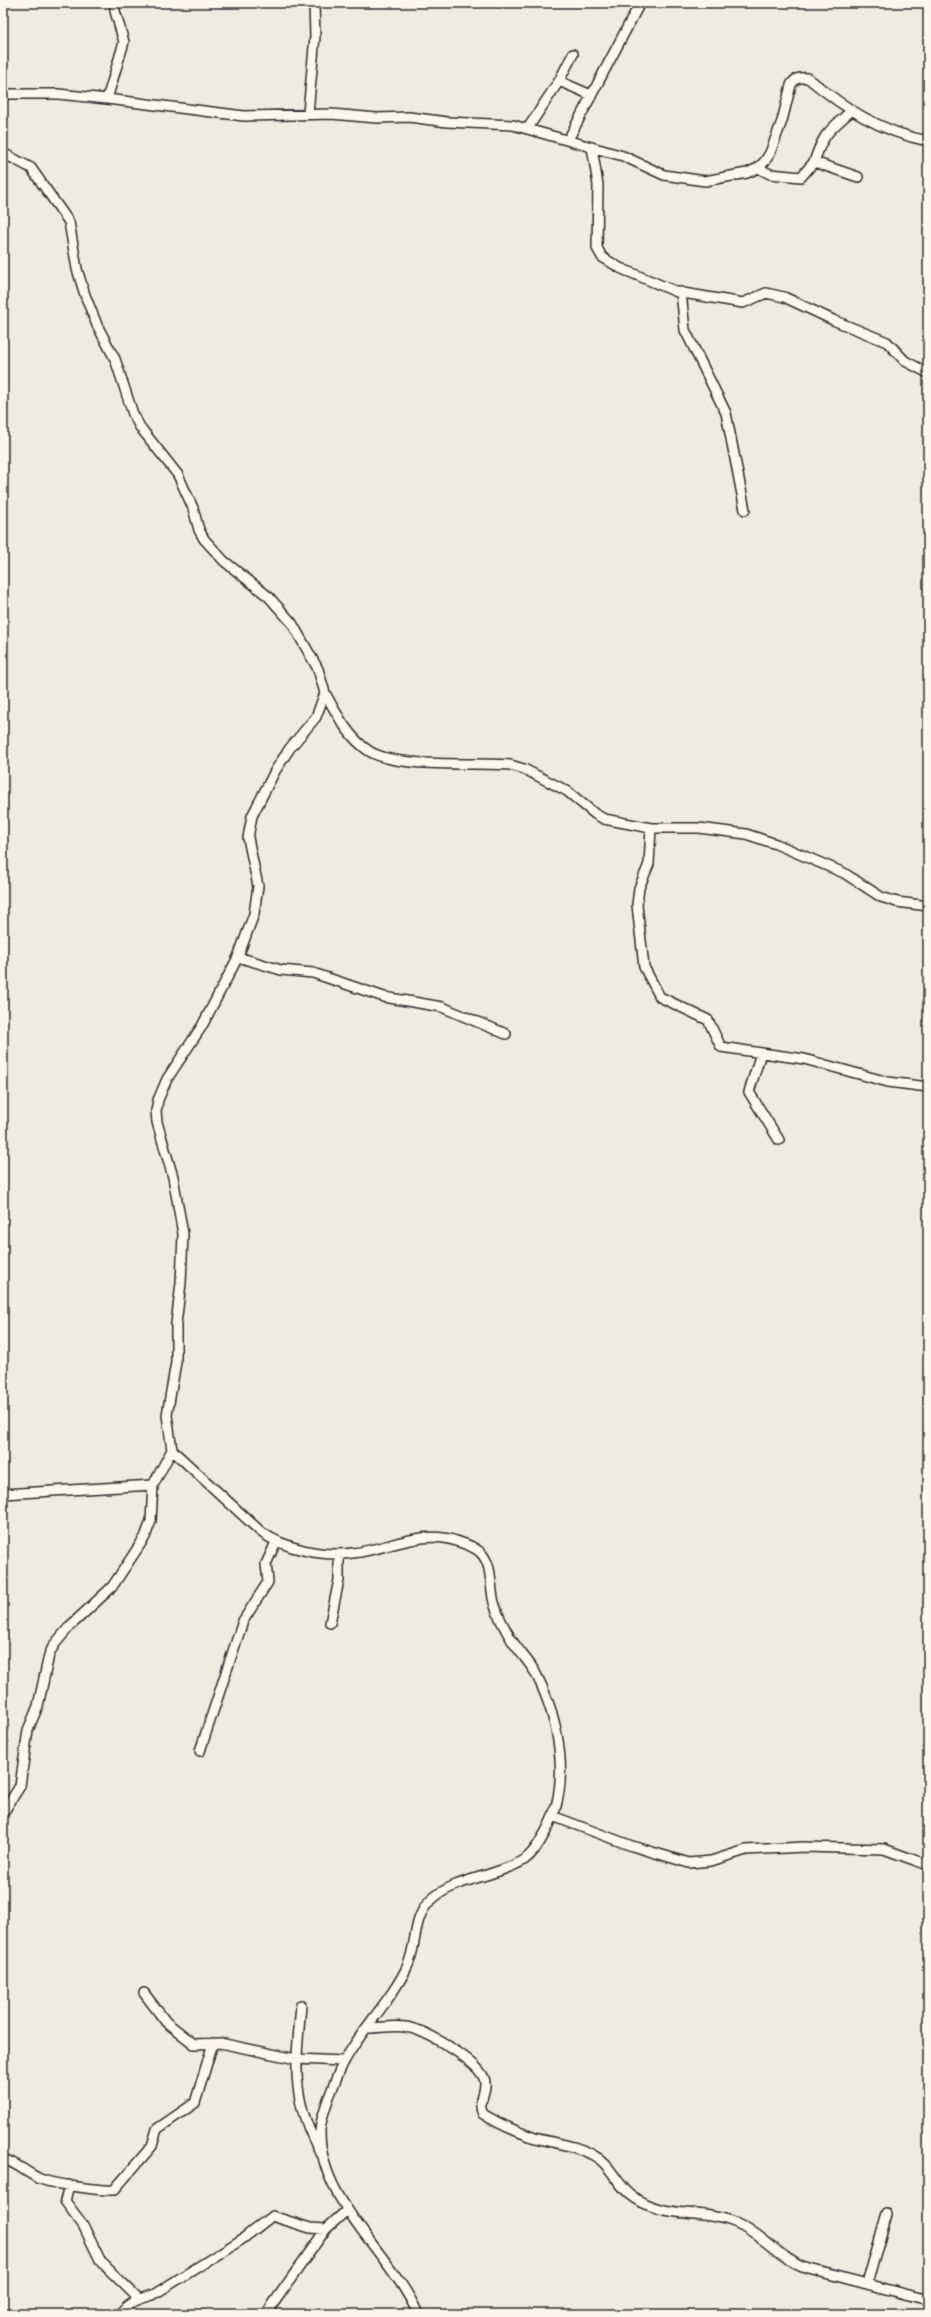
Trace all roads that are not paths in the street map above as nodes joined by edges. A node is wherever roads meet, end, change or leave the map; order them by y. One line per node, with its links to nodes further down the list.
1 (115, 3): 8 (street)
2 (314, 3): 10 (street)
3 (640, 3): 7 (street)
4 (573, 54): 5 (street)
5 (560, 81): 7 (street); 11 (street)
6 (3, 94): 8 (street)
7 (591, 95): 12 (street)
8 (107, 99): 10 (street)
9 (851, 110): 13 (street); 16 (street); 17 (street)
10 (308, 113): 11 (street)
11 (528, 128): 12 (street)
12 (568, 140): 14 (street)
13 (928, 141)
14 (592, 148): 17 (street); 19 (street)
15 (3, 153): 22 (street)
16 (814, 162): 17 (street); 18 (street)
17 (758, 168)
18 (858, 177)
19 (681, 292): 20 (street); 21 (street)
20 (928, 373)
21 (745, 510)
22 (325, 693): 23 (street); 25 (street)
23 (651, 828): 24 (street); 27 (street)
24 (928, 906)
25 (238, 957): 26 (street); 30 (street)
26 (506, 1034)
27 (761, 1053): 28 (street); 29 (street)
28 (928, 1087)
29 (778, 1140)
30 (172, 1450): 31 (street); 33 (street)
31 (153, 1485): 32 (street); 37 (street)
32 (3, 1494)
33 (276, 1542): 34 (street); 36 (street)
34 (339, 1554): 35 (street); 38 (street)
35 (330, 1623)
36 (200, 1751)
37 (3, 1813)
38 (555, 1817): 39 (street); 42 (street)
39 (928, 1866)
40 (144, 1993): 43 (street)
41 (301, 2005): 44 (street)
42 (366, 2028): 45 (street); 52 (street)
43 (213, 2043): 44 (street); 48 (street)
44 (296, 2059): 45 (street); 46 (street)
45 (344, 2061): 46 (street)
46 (322, 2155): 49 (street)
47 (3, 2159): 48 (street)
48 (69, 2185): 53 (street)
49 (347, 2210): 51 (street); 57 (street)
50 (887, 2214): 52 (street)
51 (326, 2229): 53 (street); 56 (street)
52 (867, 2284): 54 (street)
53 (138, 2298): 55 (street)
54 (928, 2300)
55 (120, 2314)
56 (266, 2314)
57 (418, 2314)

